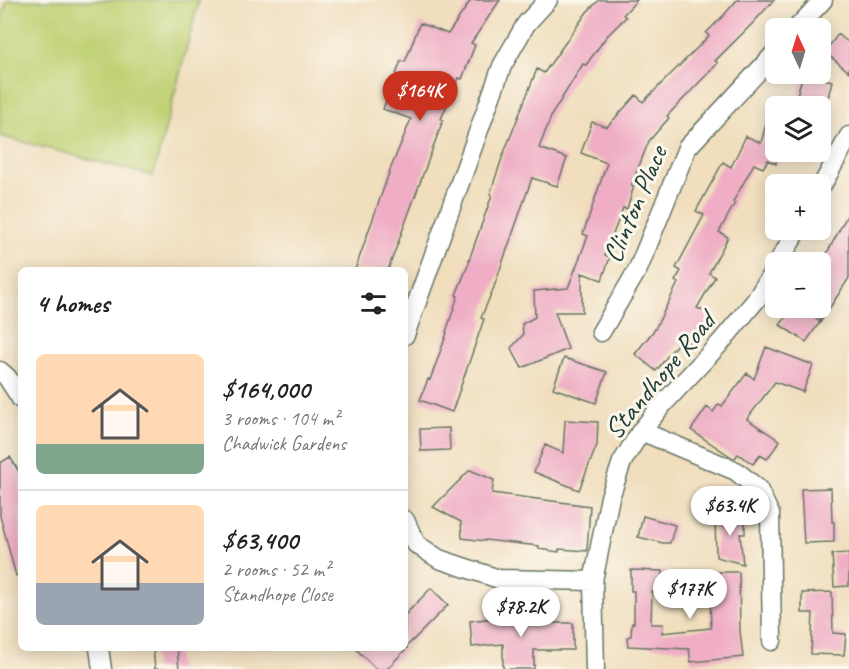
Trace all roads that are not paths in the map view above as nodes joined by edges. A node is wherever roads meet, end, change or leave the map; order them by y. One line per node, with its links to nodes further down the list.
1 (548, 0): 8 (street)
2 (823, 0): 3 (street)
3 (806, 18)
4 (765, 64): 9 (street, Clinton Place)
5 (849, 136): 6 (street)
6 (828, 174)
7 (765, 285): 12 (street, Standhope Road)
8 (408, 327)
9 (601, 332)
10 (0, 371): 11 (street)
11 (18, 394)
12 (641, 431): 14 (street, Standhope Road); 15 (street)
13 (411, 549): 14 (street)
14 (593, 581): 18 (street, Standhope Road)
15 (772, 641)
16 (99, 651): 17 (street)
17 (102, 669)
18 (595, 669)

